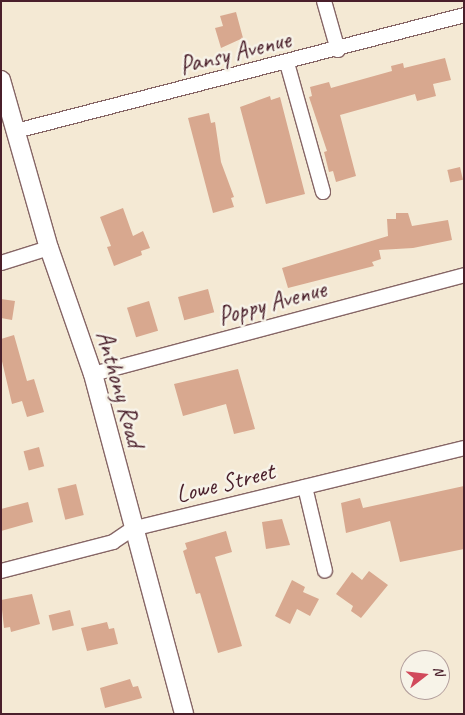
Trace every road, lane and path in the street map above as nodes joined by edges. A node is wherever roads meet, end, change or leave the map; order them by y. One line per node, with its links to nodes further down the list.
1 (324, 1): 3 (street)
2 (464, 15): 3 (street, Pansy Avenue)
3 (338, 50): 4 (street, Pansy Avenue)
4 (287, 63): 6 (street, Pansy Avenue); 7 (street)
5 (1, 80): 6 (street, Anthony Road)
6 (16, 131): 8 (street, Anthony Road)
7 (323, 192)
8 (49, 248): 9 (street); 11 (street, Anthony Road)
9 (1, 263)
10 (464, 275): 11 (street, Poppy Avenue)
11 (92, 374): 14 (street, Anthony Road)
12 (464, 448): 13 (street, Lowe Street)
13 (305, 487): 14 (street, Lowe Street); 15 (street)
14 (132, 529): 16 (street, Lowe Street); 17 (street, Anthony Road)
15 (325, 570)
16 (1, 571)
17 (184, 714)

